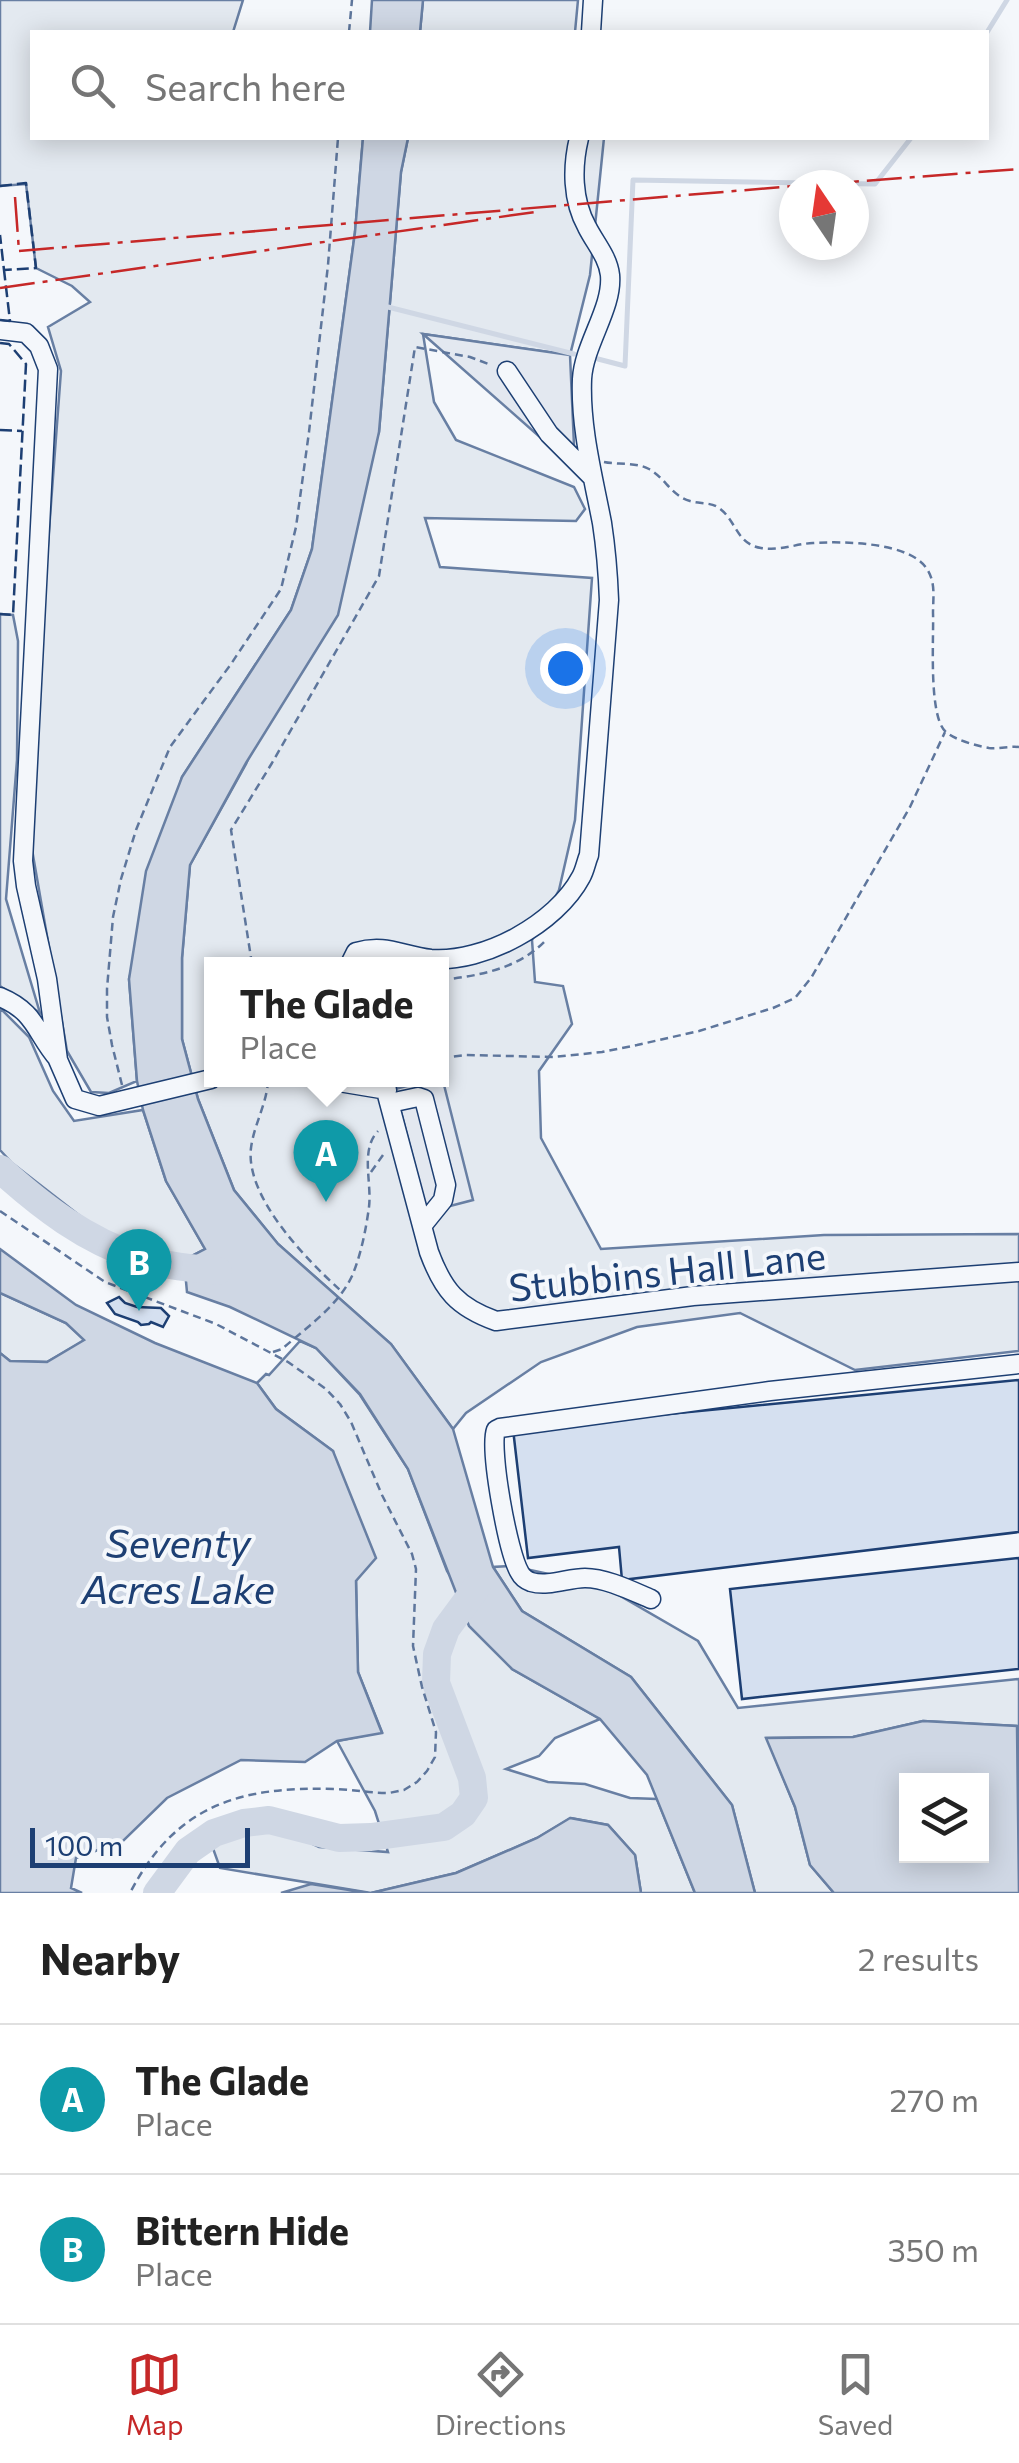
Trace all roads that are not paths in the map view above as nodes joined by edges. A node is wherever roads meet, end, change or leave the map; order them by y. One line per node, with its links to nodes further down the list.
1 (593, 0): 2 (lane)
2 (591, 30)
3 (578, 140): 6 (lane)
4 (0, 330): 11 (lane)
5 (507, 371): 6 (lane)
6 (590, 467): 9 (lane)
7 (354, 957): 8 (lane)
8 (422, 957)
9 (449, 959)
10 (0, 996): 11 (lane)
11 (58, 1060): 12 (lane)
12 (204, 1081)
13 (386, 1091): 14 (lane, Stubbins Hall Lane); 14 (lane)
14 (422, 1226): 15 (lane, Stubbins Hall Lane)
15 (1019, 1272)
16 (1019, 1364): 17 (lane)
17 (651, 1599)

